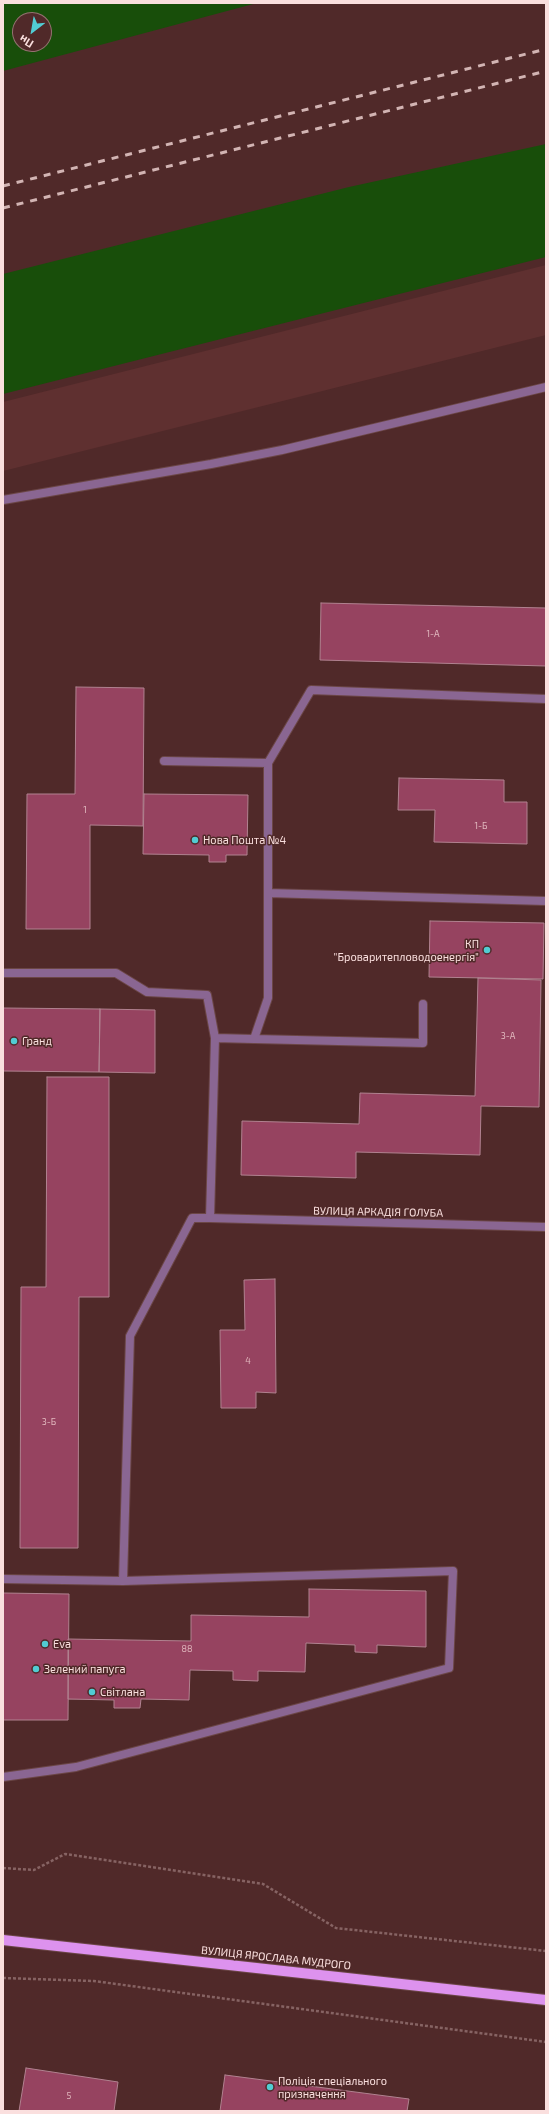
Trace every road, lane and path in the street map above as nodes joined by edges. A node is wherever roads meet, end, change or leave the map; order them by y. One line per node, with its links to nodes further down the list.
1 (546, 387): 2 (street)
2 (3, 500)
3 (546, 699): 5 (street)
4 (164, 761): 5 (street)
5 (268, 763): 6 (street)
6 (268, 893): 7 (street); 11 (street)
7 (546, 901)
8 (3, 973): 10 (street)
9 (423, 1004): 11 (street)
10 (215, 1038): 11 (street); 12 (street)
11 (254, 1038)
12 (210, 1218): 13 (street, ВУЛИЦЯ АРКАДІЯ ГОЛУБА); 15 (street, ВУЛИЦЯ АРКАДІЯ ГОЛУБА)
13 (546, 1227)
14 (3, 1579): 15 (street)
15 (122, 1581): 16 (street)
16 (3, 1778)
17 (3, 1868): 19 (path)
18 (3, 1940): 21 (main road, ВУЛИЦЯ ЯРОСЛАВА МУДРОГО)
19 (546, 1951)
20 (3, 1978): 22 (path)
21 (546, 2000)
22 (546, 2042)

